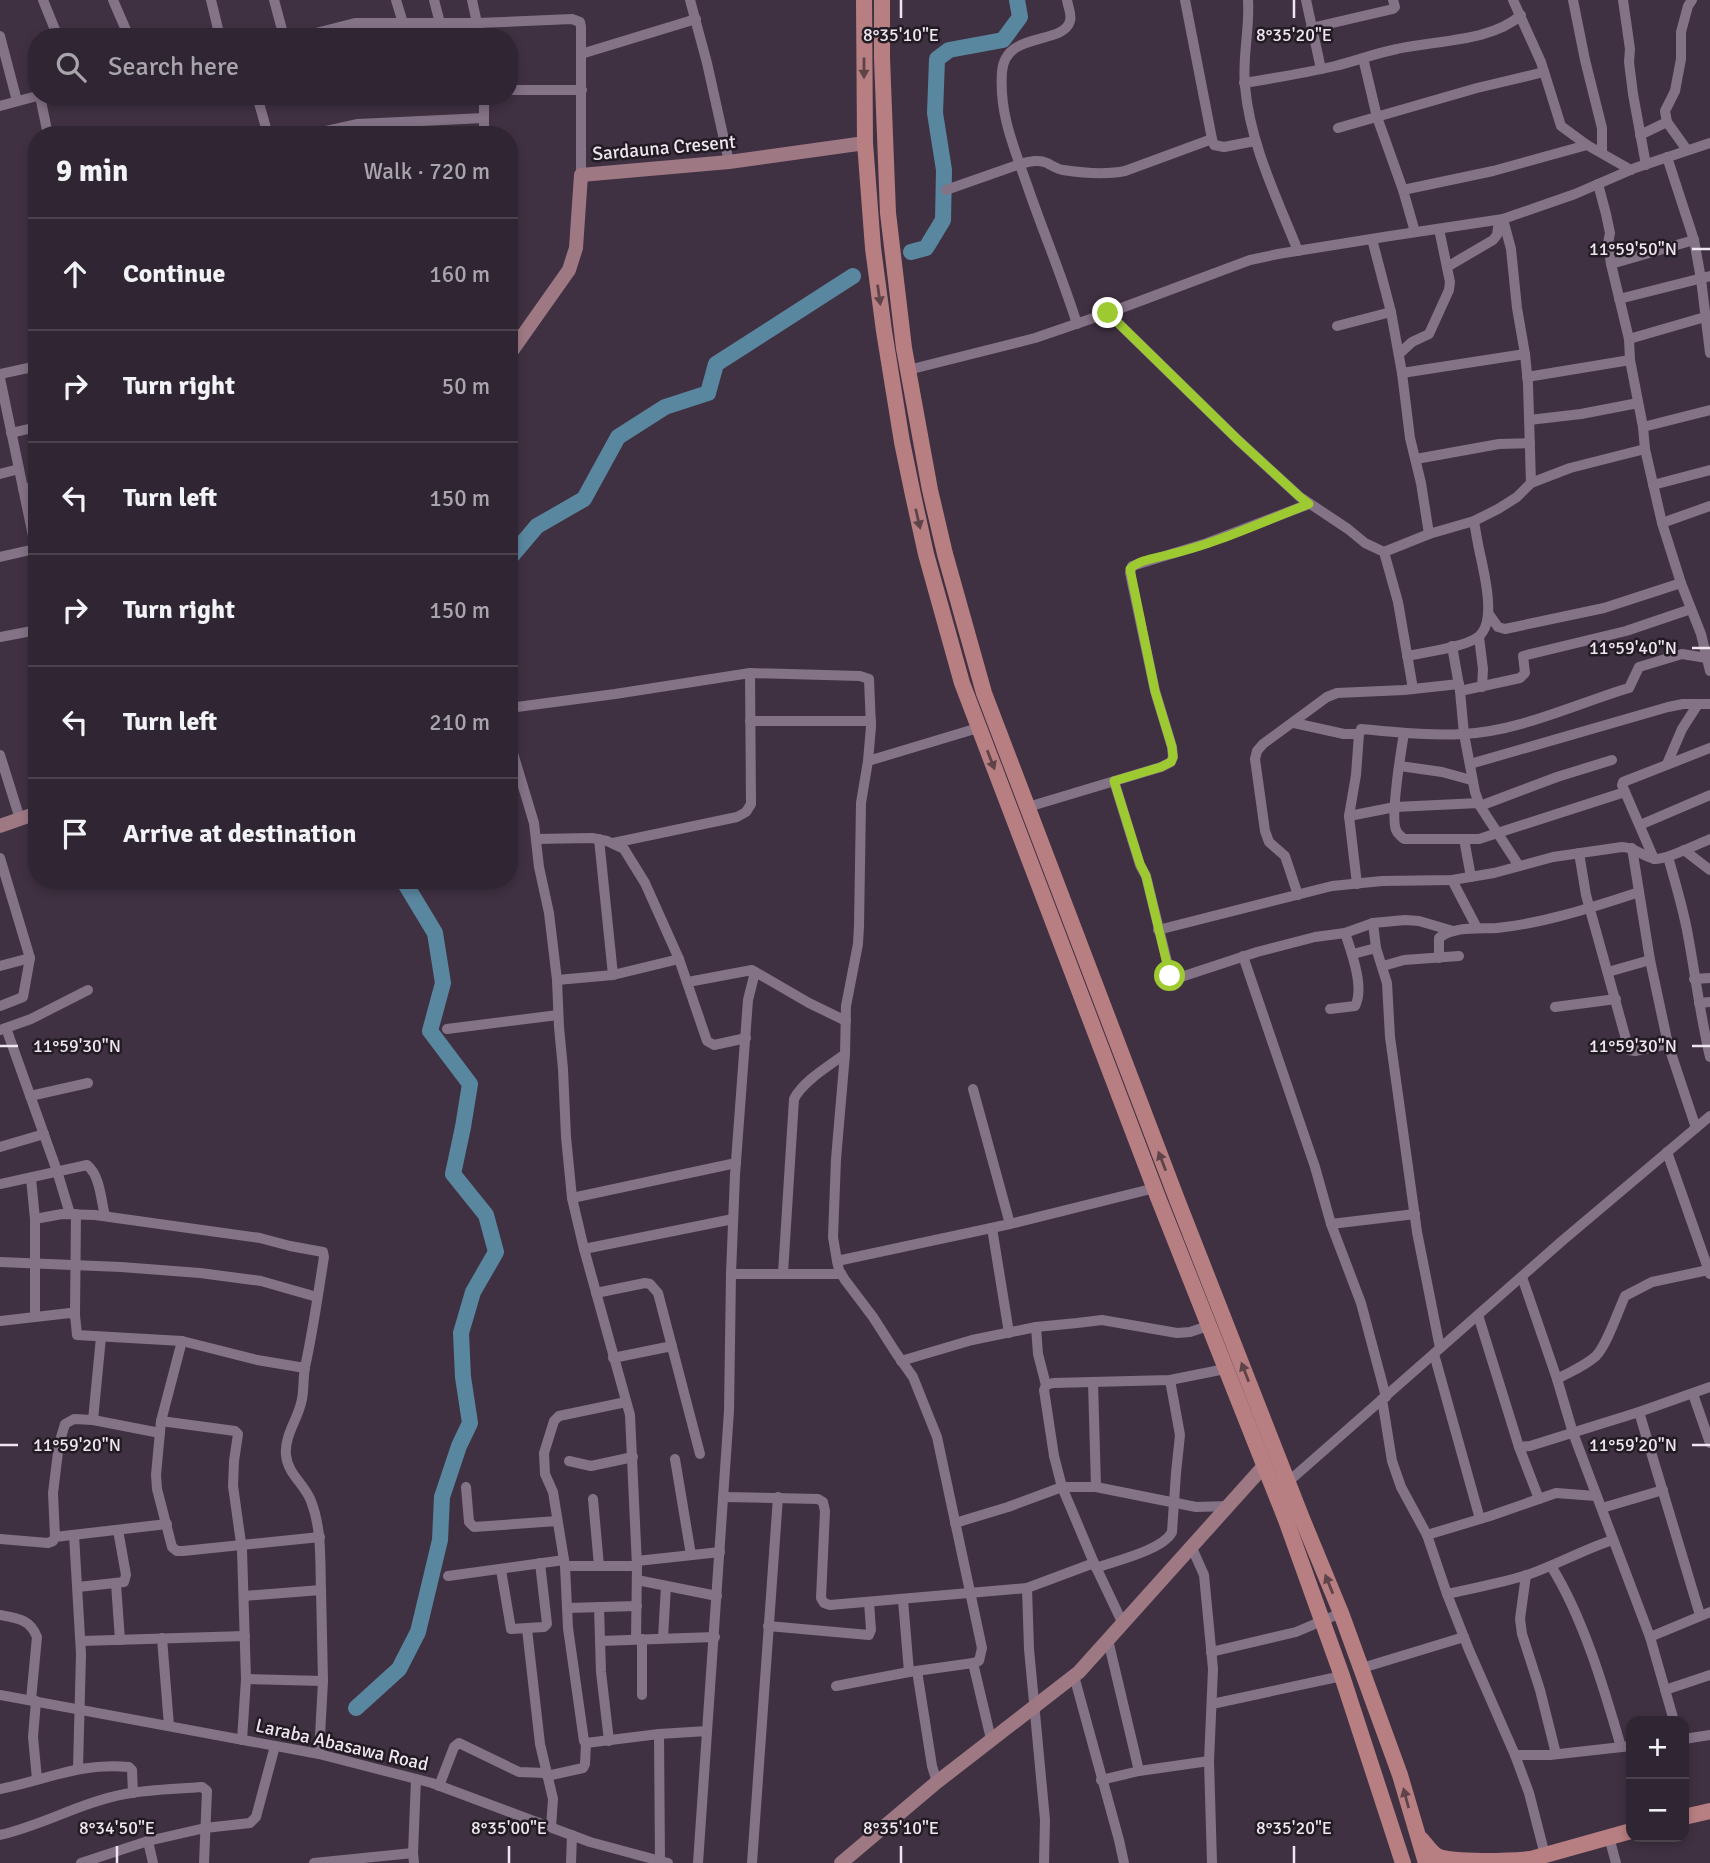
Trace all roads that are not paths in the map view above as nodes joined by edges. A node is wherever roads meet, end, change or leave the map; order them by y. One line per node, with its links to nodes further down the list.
1 (43, 0): 25 (street)
2 (113, 0): 26 (street)
3 (211, 0): 27 (street)
4 (274, 0): 28 (street)
5 (396, 0): 22 (street)
6 (434, 0): 23 (street)
7 (472, 0): 24 (street)
8 (690, 0): 21 (street)
9 (864, 0): 60 (main road, one-way to 60)
10 (882, 0): 97 (main road)
11 (1067, 0): 66 (street)
12 (1185, 0): 57 (street)
13 (1249, 0): 38 (street)
14 (1306, 0): 31 (street)
15 (1393, 0): 31 (street)
16 (1513, 0): 20 (street)
17 (1573, 0): 63 (street)
18 (1623, 0): 56 (street)
19 (1692, 0): 49 (street)
20 (1521, 15): 35 (street); 37 (street)
21 (696, 19): 33 (street); 65 (street)
22 (403, 23): 23 (street); 29 (street)
23 (440, 23): 24 (street)
24 (478, 23): 30 (street); 33 (street)
25 (54, 28)
26 (125, 28)
27 (218, 28)
28 (282, 28)
29 (335, 28)
30 (479, 28)
31 (1311, 28): 36 (street)
32 (0, 36): 34 (street)
33 (581, 54): 40 (street)
34 (3, 55): 42 (street)
35 (1363, 58): 36 (street); 47 (street)
36 (1321, 69): 38 (street)
37 (1545, 72): 47 (street); 61 (street)
38 (1244, 83): 58 (street)
39 (518, 90): 40 (street)
40 (582, 90): 69 (street)
41 (28, 98): 42 (street)
42 (17, 101): 46 (street)
43 (41, 105): 51 (street)
44 (260, 105): 52 (street)
45 (484, 105): 48 (street)
46 (0, 106)
47 (1377, 117): 55 (street); 72 (street)
48 (484, 118): 50 (street); 54 (street)
49 (1667, 122): 56 (street); 62 (street)
50 (358, 124): 53 (street)
51 (46, 126)
52 (265, 126)
53 (349, 126)
54 (484, 126)
55 (1338, 128)
56 (1640, 135): 67 (street)
57 (1212, 139): 58 (street); 66 (street)
58 (1255, 141): 80 (street)
59 (1710, 143): 62 (street)
60 (865, 144): 65 (street, Sardauna Cresent); 148 (main road, one-way to 148)
61 (1587, 145): 63 (street); 72 (street)
62 (1687, 150): 64 (street)
63 (1602, 153): 68 (street)
64 (1667, 157): 67 (street); 78 (street)
65 (729, 162): 69 (street, Sardauna Cresent)
66 (1020, 164): 71 (street); 88 (street)
67 (1646, 164): 68 (street)
68 (1631, 170): 70 (street)
69 (581, 175): 91 (street, Sardauna Cresent)
70 (1598, 184): 73 (street); 81 (street)
71 (946, 190)
72 (1403, 190): 75 (street)
73 (1501, 220): 74 (street); 76 (street); 79 (street)
74 (1438, 229): 75 (street); 82 (street)
75 (1415, 232): 77 (street)
76 (1497, 235): 79 (street); 82 (street)
77 (1372, 239): 80 (street); 85 (street)
78 (1694, 240): 81 (street); 83 (street)
79 (1509, 242): 94 (street)
80 (1298, 251): 86 (street)
81 (1611, 264): 84 (street)
82 (1447, 267): 93 (street)
83 (1705, 277): 84 (street); 87 (street)
84 (1619, 299): 90 (street)
85 (1391, 312): 89 (street); 93 (street)
86 (1108, 313): 88 (street); 118 (street)
87 (1705, 317): 90 (street); 92 (street)
88 (1077, 324): 97 (street)
89 (1337, 326)
90 (1629, 340): 95 (street)
91 (519, 341)
92 (1710, 353)
93 (1399, 354): 98 (street)
94 (1525, 354): 98 (street); 100 (street)
95 (1630, 360): 100 (street); 102 (street)
96 (28, 368): 99 (street)
97 (908, 370): 165 (main road)
98 (1402, 373): 110 (street)
99 (0, 376): 101 (street)
100 (1527, 377): 104 (street)
101 (3, 403): 107 (street)
102 (1638, 403): 104 (street); 105 (street)
103 (1710, 410): 105 (street)
104 (1529, 420): 108 (street)
105 (1643, 427): 109 (street)
106 (28, 429): 107 (street)
107 (11, 433): 111 (street)
108 (1530, 443): 110 (street); 114 (street)
109 (1645, 449): 114 (street); 115 (street)
110 (1416, 459): 123 (street)
111 (19, 469): 113 (street); 117 (street)
112 (1710, 470): 115 (street)
113 (0, 474)
114 (1531, 483): 121 (street)
115 (1653, 485): 122 (street)
116 (28, 488): 117 (street)
117 (23, 489): 120 (street)
118 (1309, 504): 124 (street); 161 (street)
119 (1710, 506): 122 (street)
120 (28, 513)
121 (1474, 521): 123 (street); 129 (street)
122 (1662, 523): 127 (street)
123 (1429, 534): 124 (street)
124 (1384, 552): 135 (street)
125 (28, 553): 126 (street)
126 (0, 557)
127 (1681, 583): 128 (street); 129 (street)
128 (1691, 610): 131 (street); 139 (street)
129 (1488, 613): 132 (street)
130 (28, 632): 133 (street)
131 (1705, 632): 136 (street)
132 (1479, 637): 134 (street); 139 (street)
133 (0, 638)
134 (1452, 646): 135 (street); 140 (street)
135 (1407, 656): 141 (street)
136 (1707, 658): 137 (street); 151 (street)
137 (1710, 671)
138 (750, 673): 144 (street); 145 (street); 146 (street)
139 (1482, 687): 140 (street)
140 (1459, 688): 141 (street); 151 (street)
141 (1413, 689): 147 (street)
142 (1698, 704): 143 (street); 156 (street); 157 (street)
143 (1710, 704)
144 (518, 707)
145 (750, 721): 146 (street); 177 (street)
146 (871, 721): 155 (street)
147 (1294, 723): 150 (street); 190 (street)
148 (978, 728): 155 (street); 240 (main road, one-way to 240)
149 (1404, 733): 150 (street); 151 (street); 158 (street)
150 (1359, 734): 168 (street)
151 (1464, 734): 156 (street)
152 (1710, 748): 157 (street)
153 (0, 755): 169 (street)
154 (1612, 760): 164 (street)
155 (868, 761): 221 (street)
156 (1470, 764): 160 (street)
157 (1668, 764): 162 (street)
158 (1400, 766): 160 (street); 166 (street)
159 (518, 770): 173 (street)
160 (1471, 780): 164 (street)
161 (1114, 781): 165 (street); 194 (street)
162 (1625, 792): 170 (street); 172 (street)
163 (1710, 795): 170 (street)
164 (1479, 805): 166 (street); 172 (street)
165 (1028, 807): 296 (main road, one-way to 165)
166 (1395, 807): 168 (street); 175 (street)
167 (28, 816): 169 (street)
168 (1349, 816): 188 (street)
169 (20, 819): 171 (street)
170 (1640, 825): 183 (street)
171 (0, 826)
172 (1498, 832): 175 (street); 184 (street)
173 (536, 839): 174 (street); 212 (street)
174 (599, 839): 177 (street); 209 (street)
175 (1464, 839): 186 (street)
176 (1710, 839): 179 (street)
177 (612, 843): 203 (street)
178 (1632, 848): 180 (street); 183 (street); 189 (street)
179 (1684, 850): 181 (street); 185 (street)
180 (1579, 853): 184 (street); 191 (street)
181 (1668, 857): 183 (street); 211 (street)
182 (0, 858): 201 (street)
183 (1654, 859)
184 (1519, 866): 186 (street)
185 (1710, 870)
186 (1471, 877): 187 (street)
187 (1452, 880): 188 (street); 193 (street)
188 (1357, 884): 190 (street)
189 (1639, 892): 191 (street); 204 (street)
190 (1298, 895): 194 (street)
191 (1590, 908): 193 (street); 208 (street)
192 (1373, 923): 195 (street); 196 (street); 197 (street)
193 (1476, 928): 195 (street)
194 (1158, 930): 199 (street)
195 (1453, 931): 202 (street)
196 (1345, 933): 198 (street); 199 (street)
197 (1376, 948): 198 (street); 206 (street)
198 (1353, 954): 219 (street)
199 (1243, 956): 248 (street)
200 (1459, 956): 202 (street)
201 (30, 958): 205 (street); 217 (street)
202 (1438, 958): 206 (street)
203 (679, 959): 209 (street); 213 (street)
204 (1650, 960): 208 (street); 225 (street)
205 (0, 965)
206 (1383, 966): 243 (street)
207 (755, 972): 213 (street); 221 (street); 224 (street)
208 (1608, 972): 215 (street)
209 (613, 975): 212 (street)
210 (1710, 978): 211 (street)
211 (1695, 979): 216 (street)
212 (557, 980): 220 (street)
213 (688, 982): 224 (street)
214 (88, 990): 222 (street)
215 (1616, 999): 218 (street); 225 (street)
216 (1705, 1003): 227 (street)
217 (0, 1006)
218 (1555, 1007)
219 (1330, 1009)
220 (558, 1015): 223 (street); 241 (street)
221 (846, 1021): 226 (street)
222 (3, 1029): 230 (street)
223 (447, 1029)
224 (746, 1038): 236 (street)
225 (1668, 1044): 232 (street)
226 (845, 1054): 251 (street); 255 (street)
227 (1710, 1057)
228 (88, 1083): 230 (street)
229 (973, 1089): 247 (street)
230 (30, 1096): 233 (street)
231 (1710, 1116): 232 (street)
232 (1696, 1128): 235 (street)
233 (44, 1134): 234 (street); 237 (street)
234 (0, 1147)
235 (1667, 1152): 256 (street); 259 (street)
236 (736, 1163): 241 (street); 246 (street)
237 (57, 1171): 238 (street); 242 (street); 244 (street)
238 (31, 1178): 239 (street); 245 (street)
239 (0, 1184)
240 (1154, 1188): 247 (street); 266 (main road)
241 (572, 1198): 250 (street)
242 (73, 1214): 244 (street); 245 (street); 254 (street)
243 (1415, 1214): 248 (street); 272 (street)
244 (105, 1216): 261 (street)
245 (35, 1219): 253 (street)
246 (733, 1219): 250 (street); 257 (street)
247 (1010, 1224): 249 (street)
248 (1331, 1224): 283 (street)
249 (992, 1227): 251 (street); 268 (street)
250 (584, 1250): 260 (street)
251 (837, 1261): 258 (street)
252 (0, 1262): 253 (street)
253 (36, 1264): 254 (street); 264 (street)
254 (76, 1265): 261 (street); 262 (street)
255 (783, 1273): 257 (street); 258 (street)
256 (1709, 1273): 277 (street)
257 (731, 1274): 302 (street)
258 (841, 1274): 274 (street)
259 (1522, 1277): 263 (street); 277 (street)
260 (596, 1293): 271 (street); 273 (street)
261 (317, 1297): 275 (street)
262 (75, 1315): 264 (street); 269 (street)
263 (1478, 1315): 272 (street); 290 (street)
264 (36, 1317): 265 (street)
265 (0, 1321)
266 (1208, 1326): 267 (street); 276 (main road)
267 (1036, 1327): 268 (street); 280 (street)
268 (1009, 1333): 274 (street)
269 (101, 1337): 270 (street); 286 (street)
270 (183, 1341): 275 (street); 287 (street)
271 (672, 1346): 273 (street); 291 (street)
272 (1437, 1351): 283 (street); 309 (street)
273 (613, 1358): 284 (street)
274 (901, 1360): 311 (street)
275 (305, 1368): 317 (street)
276 (1225, 1369): 278 (street); 295 (main road)
277 (1557, 1379): 288 (street)
278 (1170, 1380): 279 (street); 306 (street)
279 (1093, 1382): 280 (street); 299 (street)
280 (1046, 1385): 298 (street)
281 (1710, 1387): 282 (street)
282 (1693, 1394): 285 (street); 289 (street)
283 (1384, 1398): 296 (street); 315 (street)
284 (626, 1402): 292 (street); 310 (street)
285 (1639, 1412): 288 (street); 300 (street)
286 (93, 1420): 287 (street); 316 (street)
287 (160, 1427): 312 (street); 320 (street)
288 (1573, 1433): 290 (street); 301 (street)
289 (1710, 1443)
290 (1519, 1447): 305 (street)
291 (700, 1454)
292 (633, 1457): 294 (street); 326 (street)
293 (675, 1459): 323 (street)
294 (569, 1461)
295 (1264, 1466): 307 (street); 351 (main road)
296 (1288, 1482): 348 (main road, one-way to 296)
297 (466, 1487): 310 (street)
298 (1062, 1487): 299 (street); 311 (street); 327 (street)
299 (1096, 1487): 306 (street)
300 (1663, 1490): 308 (street); 349 (street)
301 (1596, 1496): 305 (street); 308 (street)
302 (723, 1497): 303 (street); 322 (street)
303 (778, 1497): 344 (street); 353 (street)
304 (593, 1499): 328 (street)
305 (1539, 1499): 309 (street)
306 (1174, 1503): 307 (street); 327 (street)
307 (1229, 1506): 321 (street)
308 (1602, 1508): 319 (street)
309 (1480, 1520): 315 (street)
310 (557, 1521): 325 (street)
311 (955, 1523): 339 (street)
312 (167, 1524): 313 (street); 320 (street)
313 (118, 1530): 314 (street); 334 (street)
314 (74, 1535): 316 (street); 336 (street)
315 (1427, 1535): 340 (street)
316 (55, 1537): 318 (street)
317 (320, 1537): 320 (street); 338 (street)
318 (0, 1539)
319 (1613, 1540): 329 (street); 358 (street)
320 (241, 1545): 341 (street)
321 (1192, 1548): 352 (street); 366 (street)
322 (720, 1552): 323 (street); 342 (street)
323 (691, 1555): 326 (street)
324 (540, 1563): 325 (street); 330 (street); 354 (street)
325 (564, 1563): 328 (street); 347 (street)
326 (637, 1564): 328 (street); 333 (street)
327 (1095, 1565): 337 (street); 352 (street)
328 (598, 1566)
329 (1551, 1566): 331 (street); 394 (street)
330 (501, 1570): 332 (street); 354 (street)
331 (1526, 1575): 340 (street); 396 (street)
332 (448, 1576)
333 (637, 1580): 335 (street); 345 (street)
334 (116, 1584): 336 (street); 362 (street)
335 (666, 1586): 342 (street); 360 (street)
336 (78, 1587): 364 (street)
337 (1027, 1588): 339 (street); 381 (street)
338 (321, 1590): 341 (street); 374 (street)
339 (970, 1593): 343 (street); 367 (street)
340 (1447, 1594): 357 (street)
341 (244, 1596): 355 (street)
342 (717, 1596): 356 (street)
343 (903, 1600): 344 (street); 369 (street)
344 (869, 1602): 353 (street)
345 (637, 1606): 346 (street); 361 (street)
346 (599, 1607): 347 (street); 365 (street)
347 (567, 1608): 392 (street)
348 (1341, 1613): 351 (street); 368 (main road)
349 (1705, 1614): 358 (street)
350 (0, 1615): 379 (street)
351 (1321, 1621): 366 (street); 372 (main road)
352 (1123, 1624): 363 (street)
353 (768, 1626): 429 (street)
354 (527, 1629): 401 (street)
355 (245, 1636): 359 (street); 373 (street)
356 (715, 1637): 360 (street); 385 (street)
357 (1464, 1637): 368 (street); 397 (street)
358 (1650, 1637): 376 (street)
359 (162, 1638): 362 (street); 384 (street)
360 (663, 1638): 361 (street)
361 (639, 1639): 365 (street); 378 (street)
362 (120, 1640): 364 (street)
363 (1108, 1640): 371 (street); 400 (street)
364 (81, 1641): 382 (street)
365 (600, 1641): 391 (street)
366 (1211, 1652): 380 (street)
367 (973, 1663): 369 (street); 388 (street)
368 (1362, 1668): 414 (main road, one-way to 368)
369 (913, 1671): 375 (street); 405 (street)
370 (1710, 1675): 376 (street)
371 (1074, 1676): 381 (street); 404 (street)
372 (1342, 1676): 380 (street); 434 (main road)
373 (246, 1679): 374 (street); 390 (street)
374 (323, 1681): 395 (street)
375 (836, 1686)
376 (1665, 1690): 383 (street)
377 (0, 1695): 379 (street, Laraba Abasawa Road)
378 (642, 1695)
379 (34, 1701): 382 (street, Laraba Abasawa Road); 402 (street)
380 (1212, 1704): 398 (street)
381 (1034, 1707): 388 (street); 431 (street)
382 (79, 1709): 384 (street, Laraba Abasawa Road); 399 (street)
383 (1673, 1716)
384 (169, 1726): 390 (street, Laraba Abasawa Road)
385 (708, 1731): 386 (street); 428 (street)
386 (659, 1734): 391 (street); 422 (street)
387 (1710, 1735): 389 (street)
388 (990, 1739): 405 (street)
389 (1689, 1739)
390 (242, 1740): 393 (street, Laraba Abasawa Road)
391 (609, 1741): 392 (street)
392 (586, 1743): 401 (street)
393 (275, 1746): 395 (street, Laraba Abasawa Road); 412 (street)
394 (1626, 1746): 396 (street)
395 (319, 1754): 403 (street, Laraba Abasawa Road)
396 (1556, 1754): 397 (street)
397 (1515, 1755): 421 (street)
398 (1209, 1761): 400 (street); 433 (street)
399 (78, 1768): 402 (street); 408 (street)
400 (1139, 1771): 404 (street)
401 (547, 1774): 406 (street); 411 (street)
402 (37, 1779): 407 (street)
403 (416, 1779): 406 (street, Laraba Abasawa Road); 419 (street)
404 (1101, 1780): 432 (street)
405 (937, 1782): 430 (street)
406 (439, 1786): 411 (street, Laraba Abasawa Road)
407 (0, 1789)
408 (133, 1793): 412 (street); 415 (street)
409 (1710, 1811): 410 (main road)
410 (1689, 1816)
411 (551, 1827): 416 (street, Laraba Abasawa Road)
412 (205, 1828): 418 (street); 425 (street)
413 (1626, 1832): 417 (main road)
414 (1416, 1833): 421 (main road); 435 (main road)
415 (0, 1835)
416 (572, 1835): 420 (street, Laraba Abasawa Road); 427 (street)
417 (1609, 1837): 421 (main road); 436 (street)
418 (148, 1841): 423 (street); 424 (street)
419 (414, 1858): 426 (street)
420 (629, 1858): 422 (street, Laraba Abasawa Road)
421 (1533, 1859)
422 (664, 1862)
423 (81, 1863)
424 (153, 1863)
425 (204, 1863)
426 (314, 1863)
427 (571, 1863)
428 (698, 1863)
429 (752, 1863)
430 (841, 1863)
431 (1044, 1863)
432 (1124, 1863)
433 (1212, 1863)
434 (1403, 1863)
435 (1426, 1863)
436 (1616, 1863)

